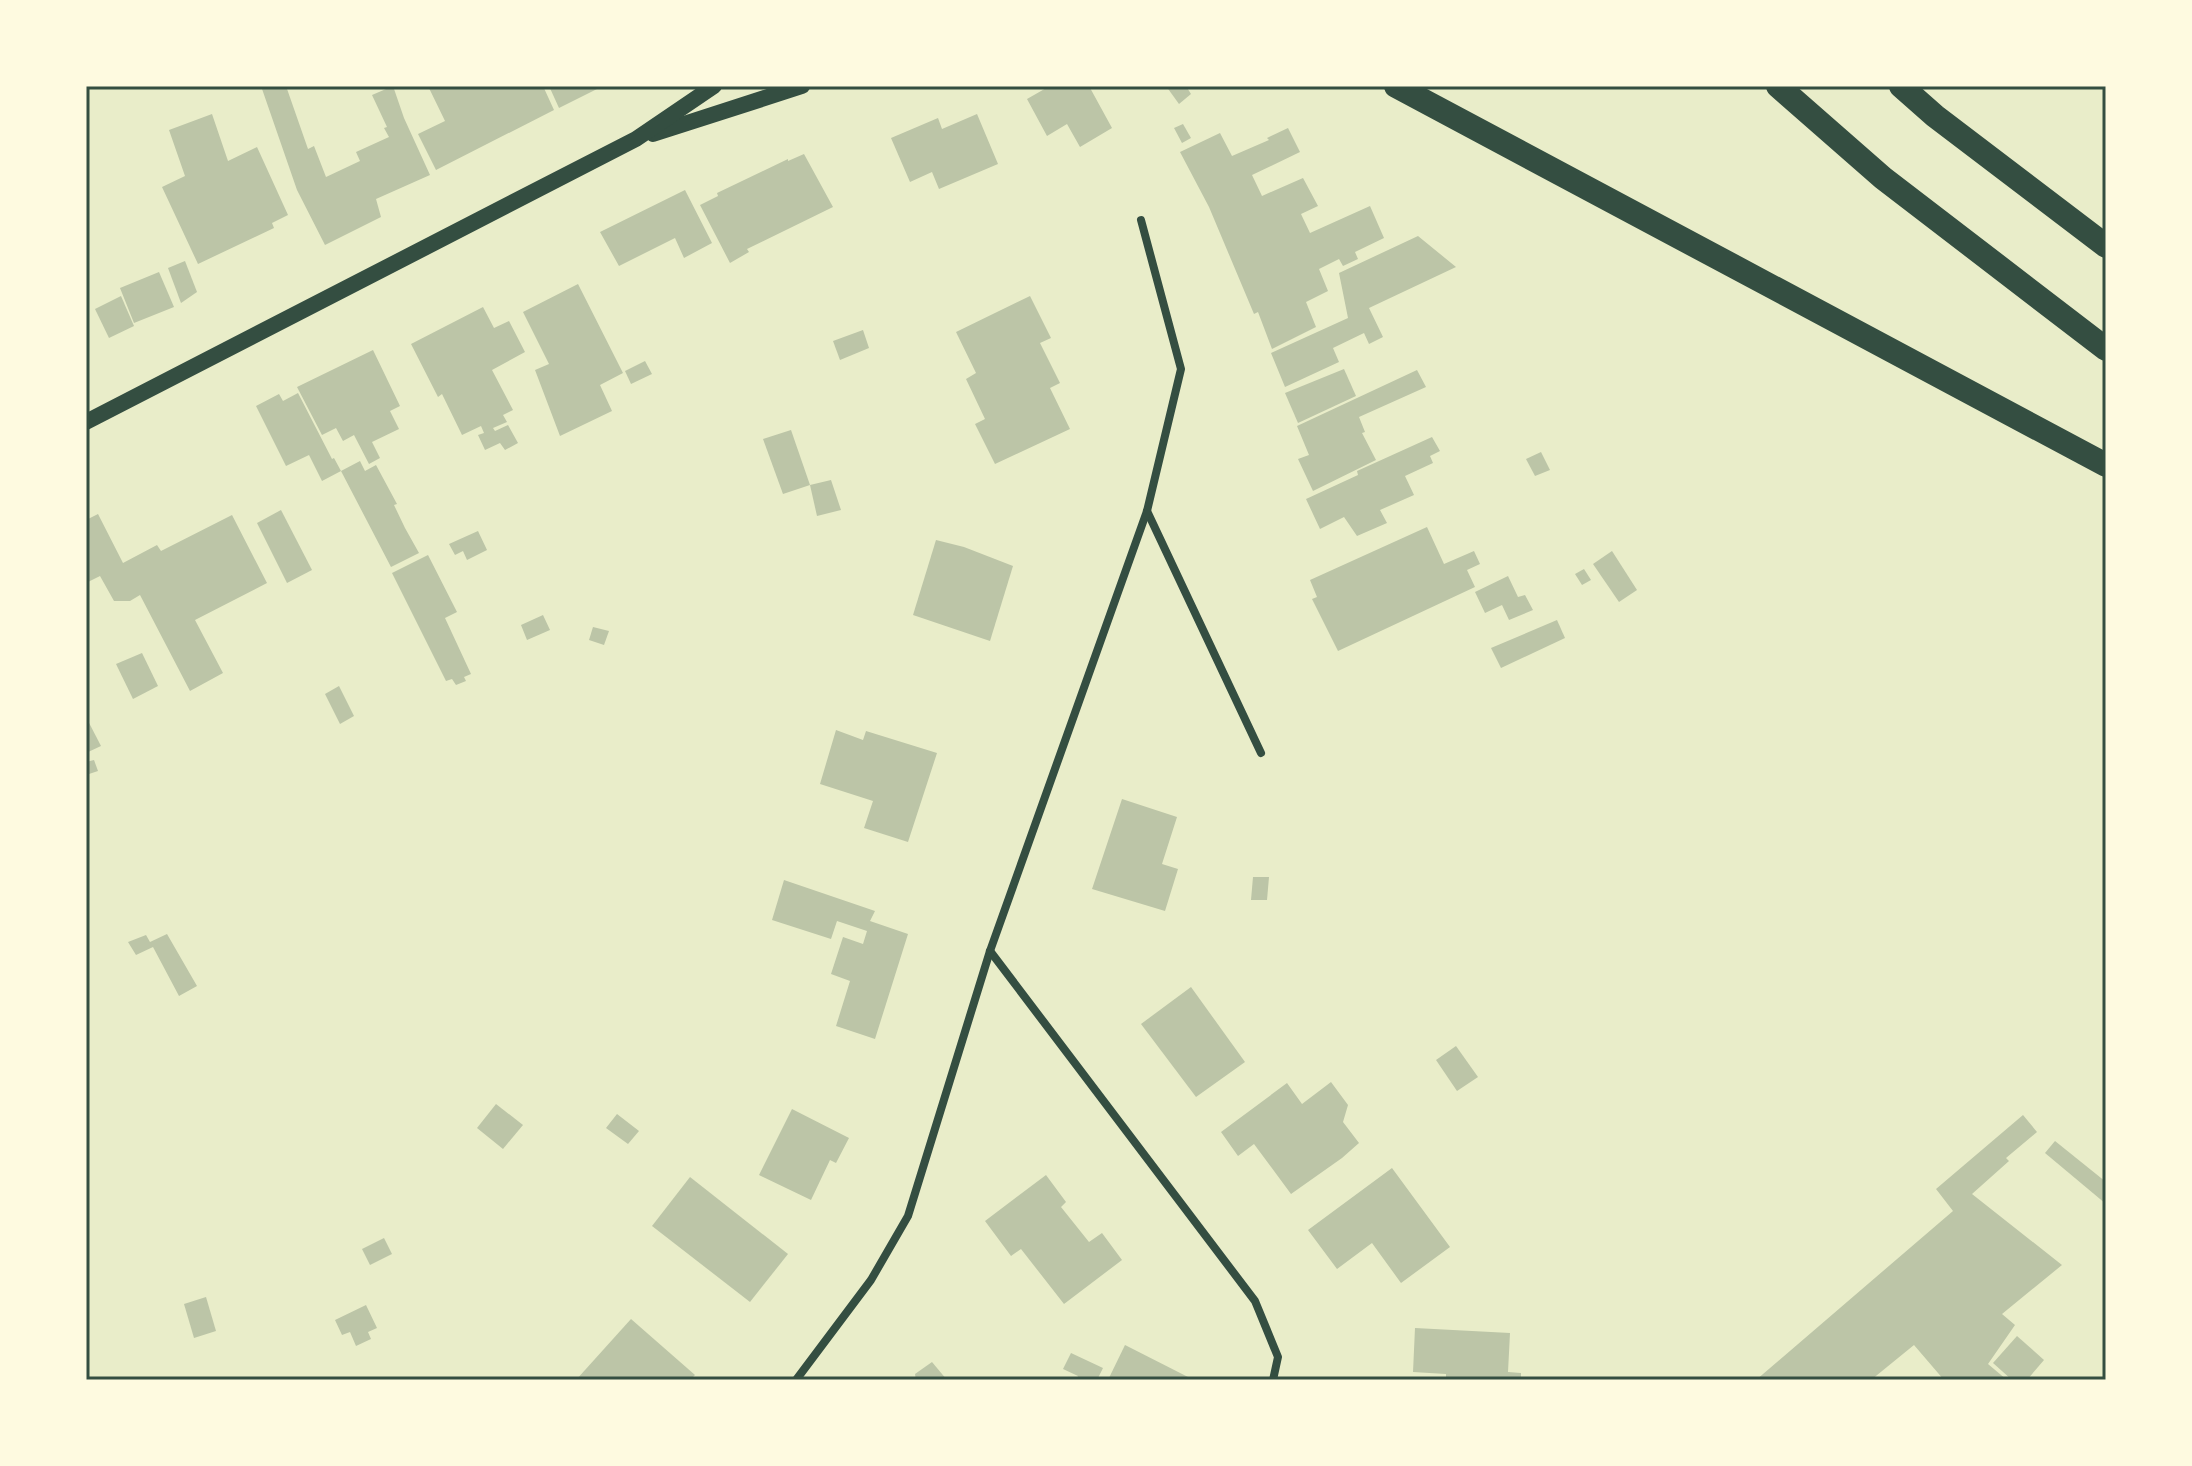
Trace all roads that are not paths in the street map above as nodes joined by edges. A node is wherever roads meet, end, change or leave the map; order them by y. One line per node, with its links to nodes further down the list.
1 (714, 86): 6 (main road)
2 (802, 86): 6 (main road)
3 (1396, 86): 11 (highway)
4 (1778, 86): 9 (highway)
5 (1901, 86): 8 (highway)
6 (636, 139): 10 (main road)
7 (1141, 220): 12 (street)
8 (2106, 246)
9 (2106, 349)
10 (86, 422)
11 (2106, 465)
12 (1147, 511): 13 (street); 14 (street)
13 (1261, 753)
14 (990, 951): 15 (street); 16 (street)
15 (796, 1380)
16 (1273, 1380)

